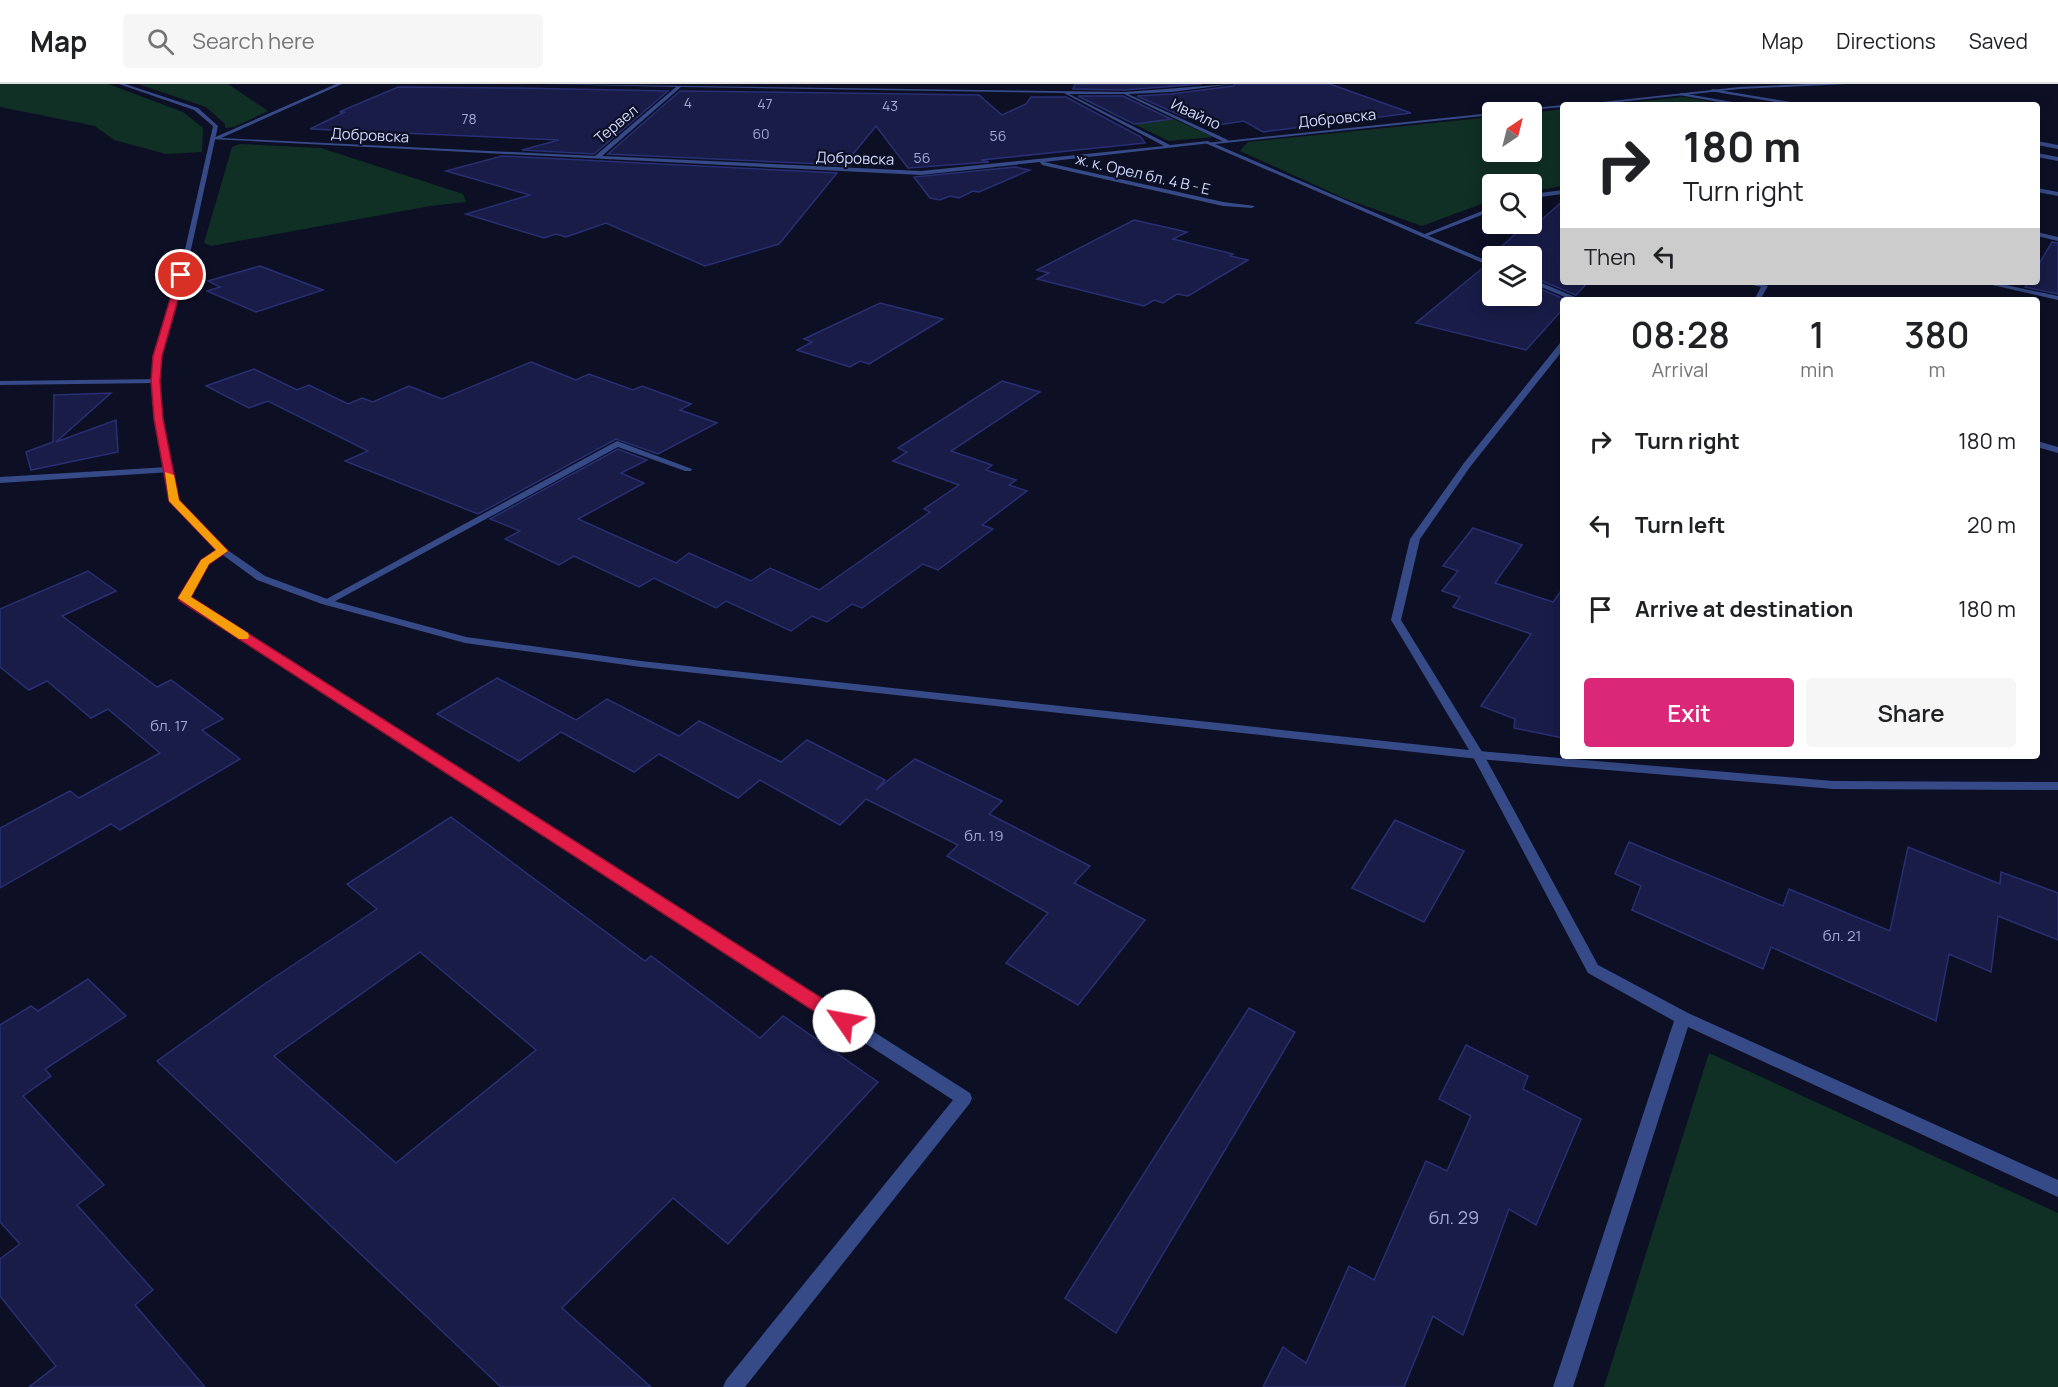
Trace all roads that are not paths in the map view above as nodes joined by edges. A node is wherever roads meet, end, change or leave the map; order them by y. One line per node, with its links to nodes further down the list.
1 (121, 84): 23 (street)
2 (340, 84): 23 (street)
3 (545, 84): 9 (street)
4 (1032, 84): 13 (street)
5 (1231, 84): 15 (street)
6 (1716, 84): 11 (street)
7 (1840, 84): 8 (street); 11 (street)
8 (1845, 84)
9 (649, 85): 10 (street)
10 (680, 86): 13 (street); 30 (street, Тервел)
11 (1739, 88): 12 (street)
12 (1712, 90): 16 (street); 19 (street)
13 (1039, 91): 14 (street)
14 (1062, 92): 15 (street); 27 (street)
15 (1124, 93): 24 (street, Ивайло)
16 (1681, 94): 17 (street); 18 (street)
17 (1605, 102)
18 (1727, 102)
19 (1785, 102)
20 (1560, 106): 21 (street)
21 (1542, 108)
22 (1482, 115): 24 (street, Добровска)
23 (214, 139): 30 (street, Добровска); 50 (street)
24 (1226, 141): 25 (street, Добровска)
25 (1208, 143): 27 (street, Добровска); 40 (street)
26 (2040, 144): 28 (street)
27 (1170, 146): 32 (street, Добровска)
28 (2058, 147)
29 (2040, 156): 31 (street)
30 (596, 158): 32 (street, Добровска)
31 (2058, 159)
32 (1029, 161): 37 (street, ж. к. Орел бл. 4 В - Е)
33 (2040, 191): 35 (street)
34 (1560, 192): 36 (street)
35 (2058, 194)
36 (1542, 195)
37 (1252, 206)
38 (1482, 213): 40 (street)
39 (2040, 235): 41 (street)
40 (1423, 236): 42 (street)
41 (2058, 238)
42 (1482, 261)
43 (1542, 285): 46 (street)
44 (1760, 285): 47 (street)
45 (1996, 285): 48 (street)
46 (1571, 297)
47 (1759, 297)
48 (2058, 298)
49 (1560, 349): 59 (street)
50 (156, 381): 51 (street); 55 (street)
51 (0, 383)
52 (2040, 445): 53 (street)
53 (2058, 450)
54 (688, 469): 58 (street)
55 (168, 470): 56 (street); 57 (street)
56 (0, 480)
57 (223, 551): 58 (street); 63 (street)
58 (326, 602): 59 (street)
59 (1478, 754): 60 (street); 61 (street)
60 (2058, 786)
61 (1683, 1018): 62 (street); 64 (street)
62 (2058, 1190)
63 (733, 1387)
64 (1563, 1387)

